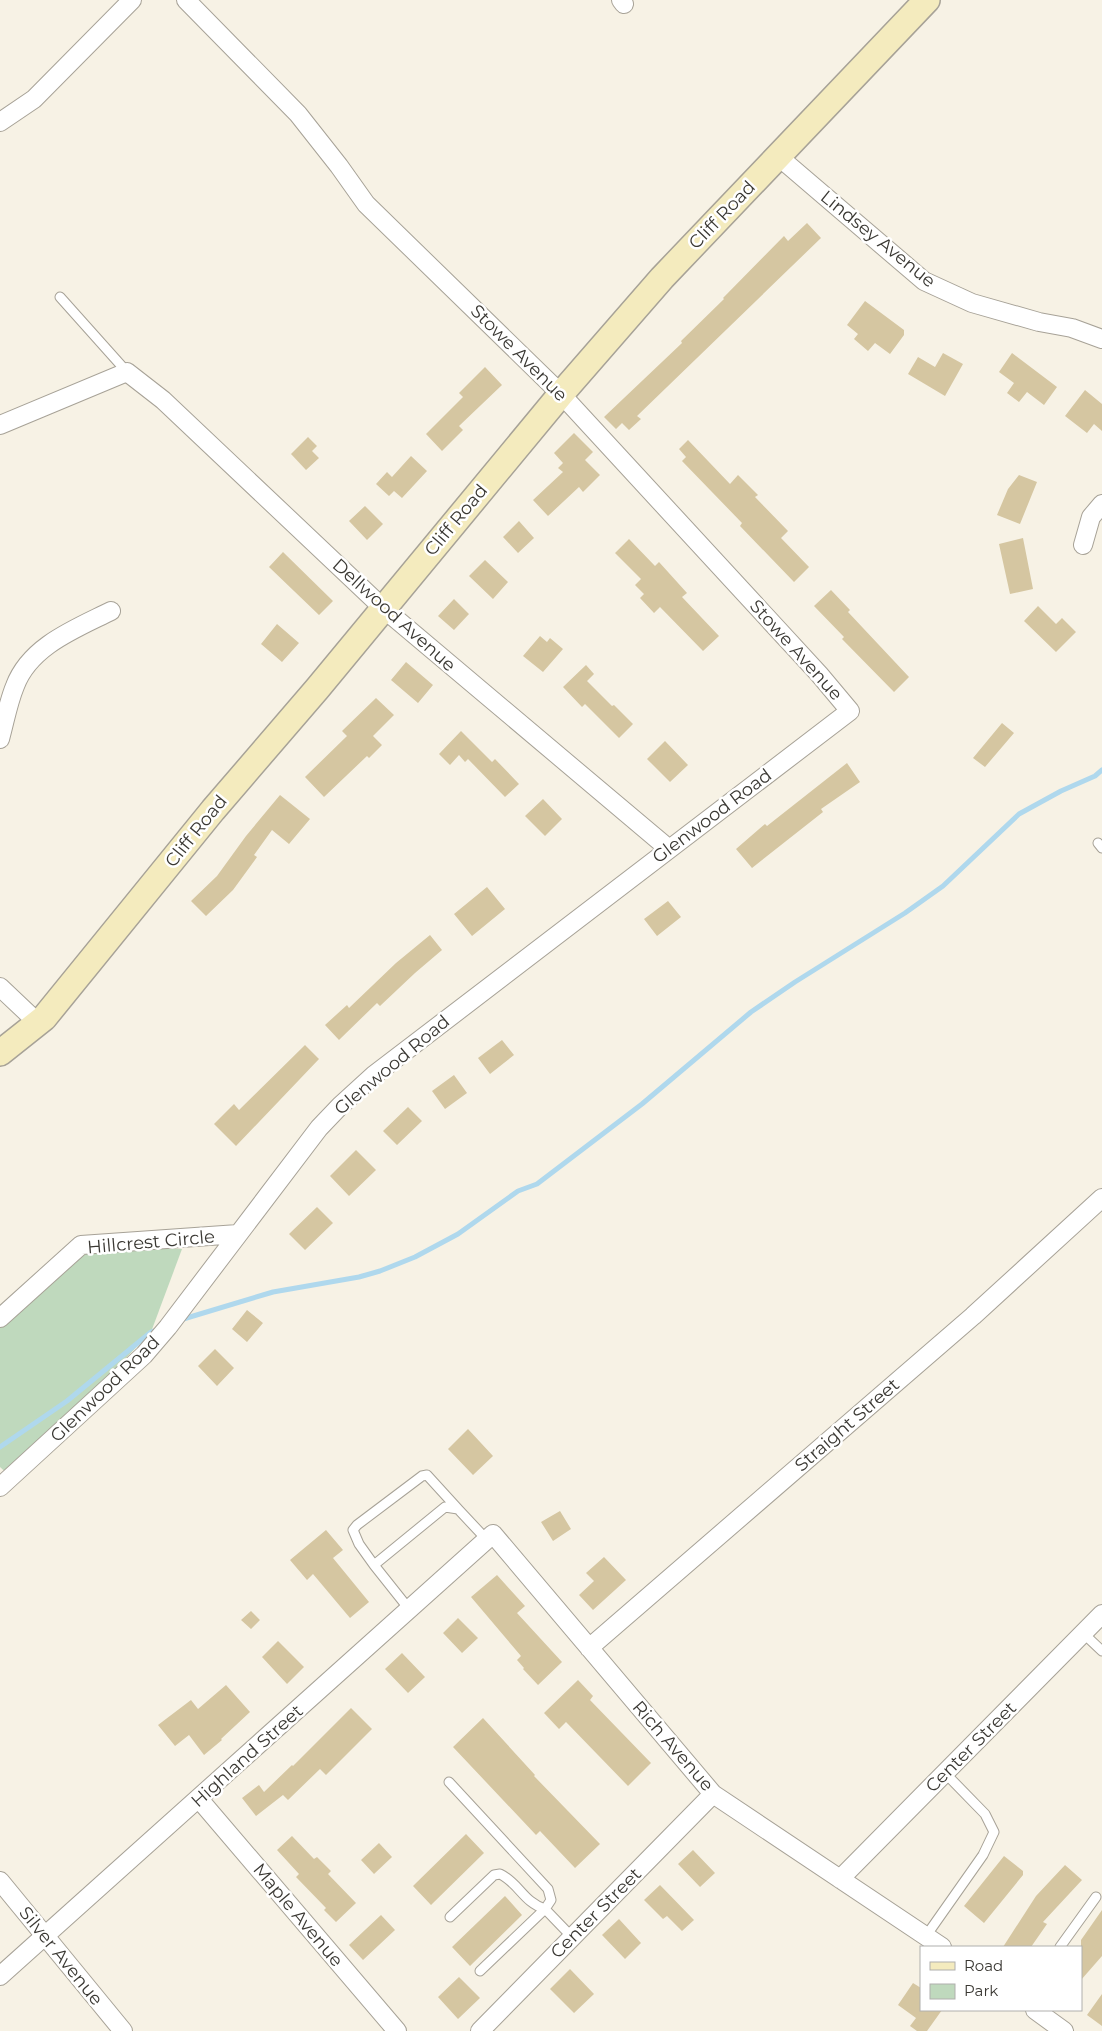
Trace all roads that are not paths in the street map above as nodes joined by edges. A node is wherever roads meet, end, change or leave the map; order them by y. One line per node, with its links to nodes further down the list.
1 (132, 0): 4 (street)
2 (186, 0): 9 (street, Stowe Avenue)
3 (927, 0): 5 (street, Cliff Road)
4 (0, 122)
5 (779, 156): 7 (street, Lindsey Avenue); 9 (street, Cliff Road)
6 (60, 298): 8 (lane)
7 (1102, 339)
8 (127, 372): 10 (street); 13 (street, Dellwood Avenue)
9 (561, 394): 13 (street, Cliff Road); 15 (street, Stowe Avenue)
10 (0, 425)
11 (1102, 504): 12 (street)
12 (1083, 544)
13 (383, 608): 17 (street, Dellwood Avenue); 19 (street, Cliff Road)
14 (111, 611): 16 (street)
15 (850, 711): 17 (street, Glenwood Road)
16 (0, 738)
17 (670, 849): 22 (street, Glenwood Road)
18 (0, 987): 19 (street)
19 (38, 1023): 20 (street, Cliff Road)
20 (0, 1053)
21 (1102, 1198): 31 (street, Straight Street)
22 (238, 1234): 23 (street, Hillcrest Circle); 24 (street, Glenwood Road)
23 (0, 1318)
24 (0, 1487)
25 (458, 1509): 26 (lane); 27 (lane); 27 (lane)
26 (490, 1537): 28 (street, Highland Street); 31 (street, Rich Avenue)
27 (374, 1565): 28 (lane)
28 (409, 1609): 36 (street, Highland Street)
29 (1102, 1614): 30 (street, Center Street)
30 (1083, 1633): 32 (lane); 33 (street, Center Street)
31 (589, 1648): 35 (street, Rich Avenue)
32 (1102, 1651)
33 (945, 1773): 37 (street, Center Street); 43 (lane)
34 (449, 1782): 40 (lane)
35 (713, 1794): 37 (street, Rich Avenue); 44 (street, Center Street)
36 (199, 1799): 42 (street, Highland Street); 51 (street, Maple Avenue)
37 (840, 1879): 43 (street, Rich Avenue)
38 (0, 1880): 42 (street, Silver Avenue)
39 (1096, 1897): 46 (lane)
40 (545, 1909): 41 (lane); 44 (lane); 47 (lane)
41 (450, 1917)
42 (45, 1936): 48 (street, Highland Street); 50 (street, Silver Avenue)
43 (926, 1936): 45 (street, Rich Avenue)
44 (572, 1937): 52 (street, Center Street)
45 (941, 1946)
46 (1061, 1946)
47 (480, 1972)
48 (0, 1976)
49 (1036, 2011): 53 (street)
50 (122, 2031)
51 (396, 2031)
52 (480, 2031)
53 (1064, 2031)

